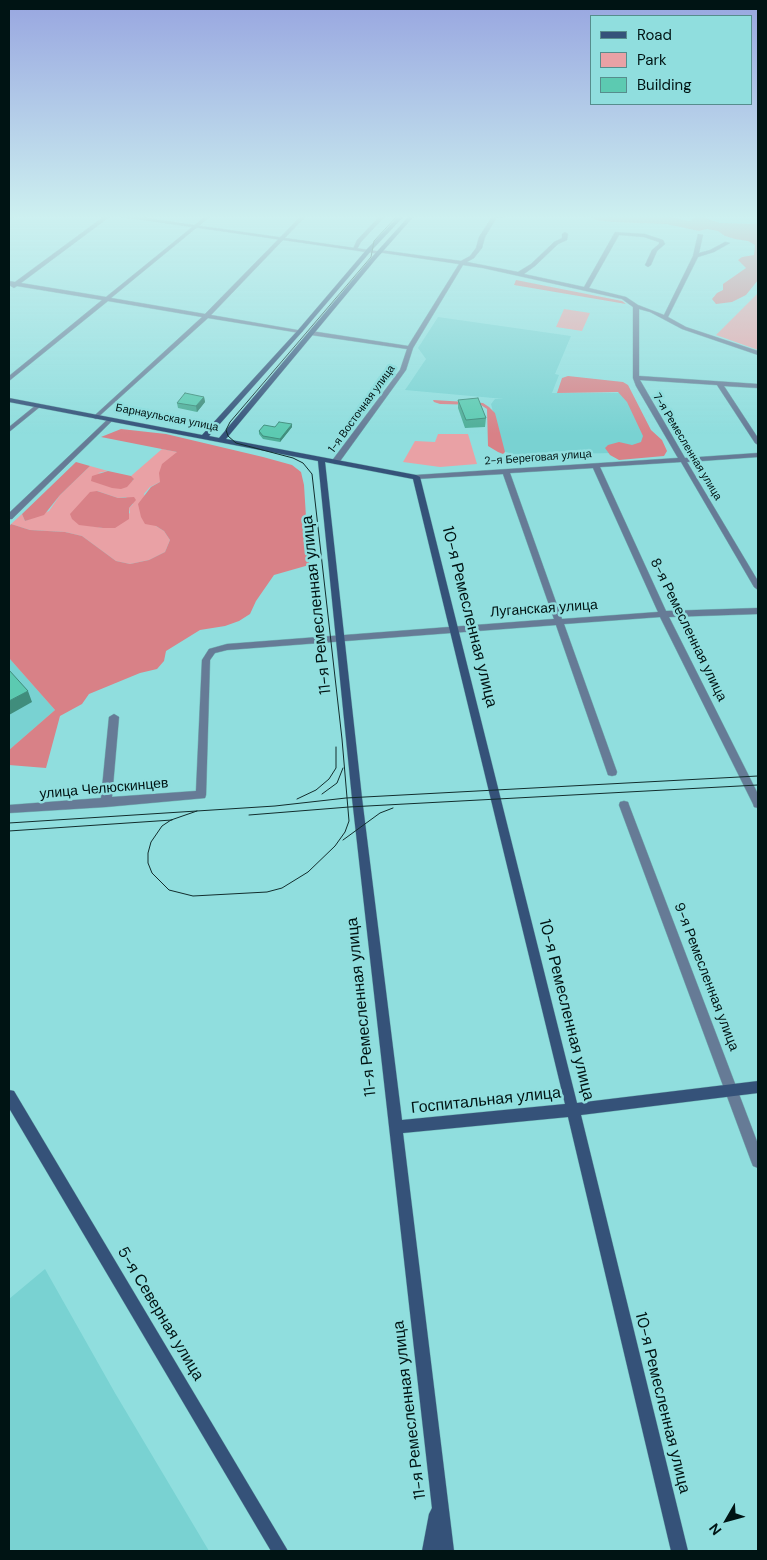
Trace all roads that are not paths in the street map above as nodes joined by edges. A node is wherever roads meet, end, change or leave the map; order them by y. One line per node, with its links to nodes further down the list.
1 (39, 288): 10 (street)
2 (121, 288): 10 (street)
3 (233, 288): 12 (street)
4 (337, 288): 14 (main road)
5 (350, 288): 15 (main road)
6 (447, 288): 16 (street, 1-я Восточная улица)
7 (575, 288): 9 (street)
8 (680, 288): 13 (street)
9 (585, 290): 11 (street)
10 (107, 299): 12 (street); 19 (street)
11 (636, 306): 13 (street); 18 (street, 7-я Ремесленная улица)
12 (207, 315): 14 (street); 24 (street)
13 (665, 318): 17 (street)
14 (300, 331): 27 (main road)
15 (311, 333): 16 (street); 28 (main road)
16 (410, 348): 33 (street, 1-я Восточная улица)
17 (758, 353)
18 (636, 378): 20 (street); 32 (street, 7-я Ремесленная улица)
19 (9, 380)
20 (719, 383): 21 (street); 29 (street)
21 (758, 386)
22 (9, 400): 23 (main road, Барнаульская улица)
23 (38, 406): 24 (main road, Барнаульская улица); 26 (street)
24 (96, 417): 25 (main road, Барнаульская улица)
25 (111, 420): 27 (main road, Барнаульская улица); 37 (street)
26 (9, 430)
27 (204, 437): 28 (main road, Барнаульская улица)
28 (221, 440): 31 (main road, Барнаульская улица)
29 (758, 443)
30 (758, 455): 32 (street, 2-я Береговая улица)
31 (321, 459): 33 (main road, 2-я Береговая улица); 43 (main road, 11-я Ремесленная улица)
32 (681, 460): 34 (street, 2-я Береговая улица); 38 (street, 7-я Ремесленная улица)
33 (336, 462): 36 (main road, 2-я Береговая улица)
34 (596, 466): 35 (street, 2-я Береговая улица); 40 (street, 8-я Ремесленная улица)
35 (506, 471): 36 (street, 2-я Береговая улица); 41 (street)
36 (416, 477): 42 (main road, 10-я Ремесленная улица)
37 (9, 517)
38 (758, 588)
39 (758, 610): 40 (street, Луганская улица)
40 (663, 614): 41 (street, Луганская улица); 48 (street, 8-я Ремесленная улица)
41 (559, 622): 42 (street, Луганская улица); 45 (street)
42 (454, 630): 43 (street, Луганская улица); 54 (main road, 10-я Ремесленная улица)
43 (339, 638): 46 (street, Луганская улица); 55 (main road, 11-я Ремесленная улица)
44 (114, 717): 47 (street)
45 (612, 772)
46 (201, 795): 47 (street, улица Челюскинцев)
47 (106, 803): 50 (street, улица Челюскинцев)
48 (758, 804)
49 (624, 805): 52 (street, 9-я Ремесленная улица)
50 (9, 809)
51 (758, 1087): 52 (main road, Госпитальная улица)
52 (733, 1090): 54 (main road, Госпитальная улица); 56 (street, 9-я Ремесленная улица)
53 (9, 1096): 58 (main road, 5-я Северная улица)
54 (572, 1110): 55 (main road, Госпитальная улица); 61 (main road, 10-я Ремесленная улица)
55 (395, 1127): 57 (main road, 11-я Ремесленная улица)
56 (758, 1161)
57 (439, 1498): 59 (main road); 60 (main road, 11-я Ремесленная улица)
58 (280, 1550)
59 (431, 1551)
60 (445, 1551)
61 (680, 1551)

